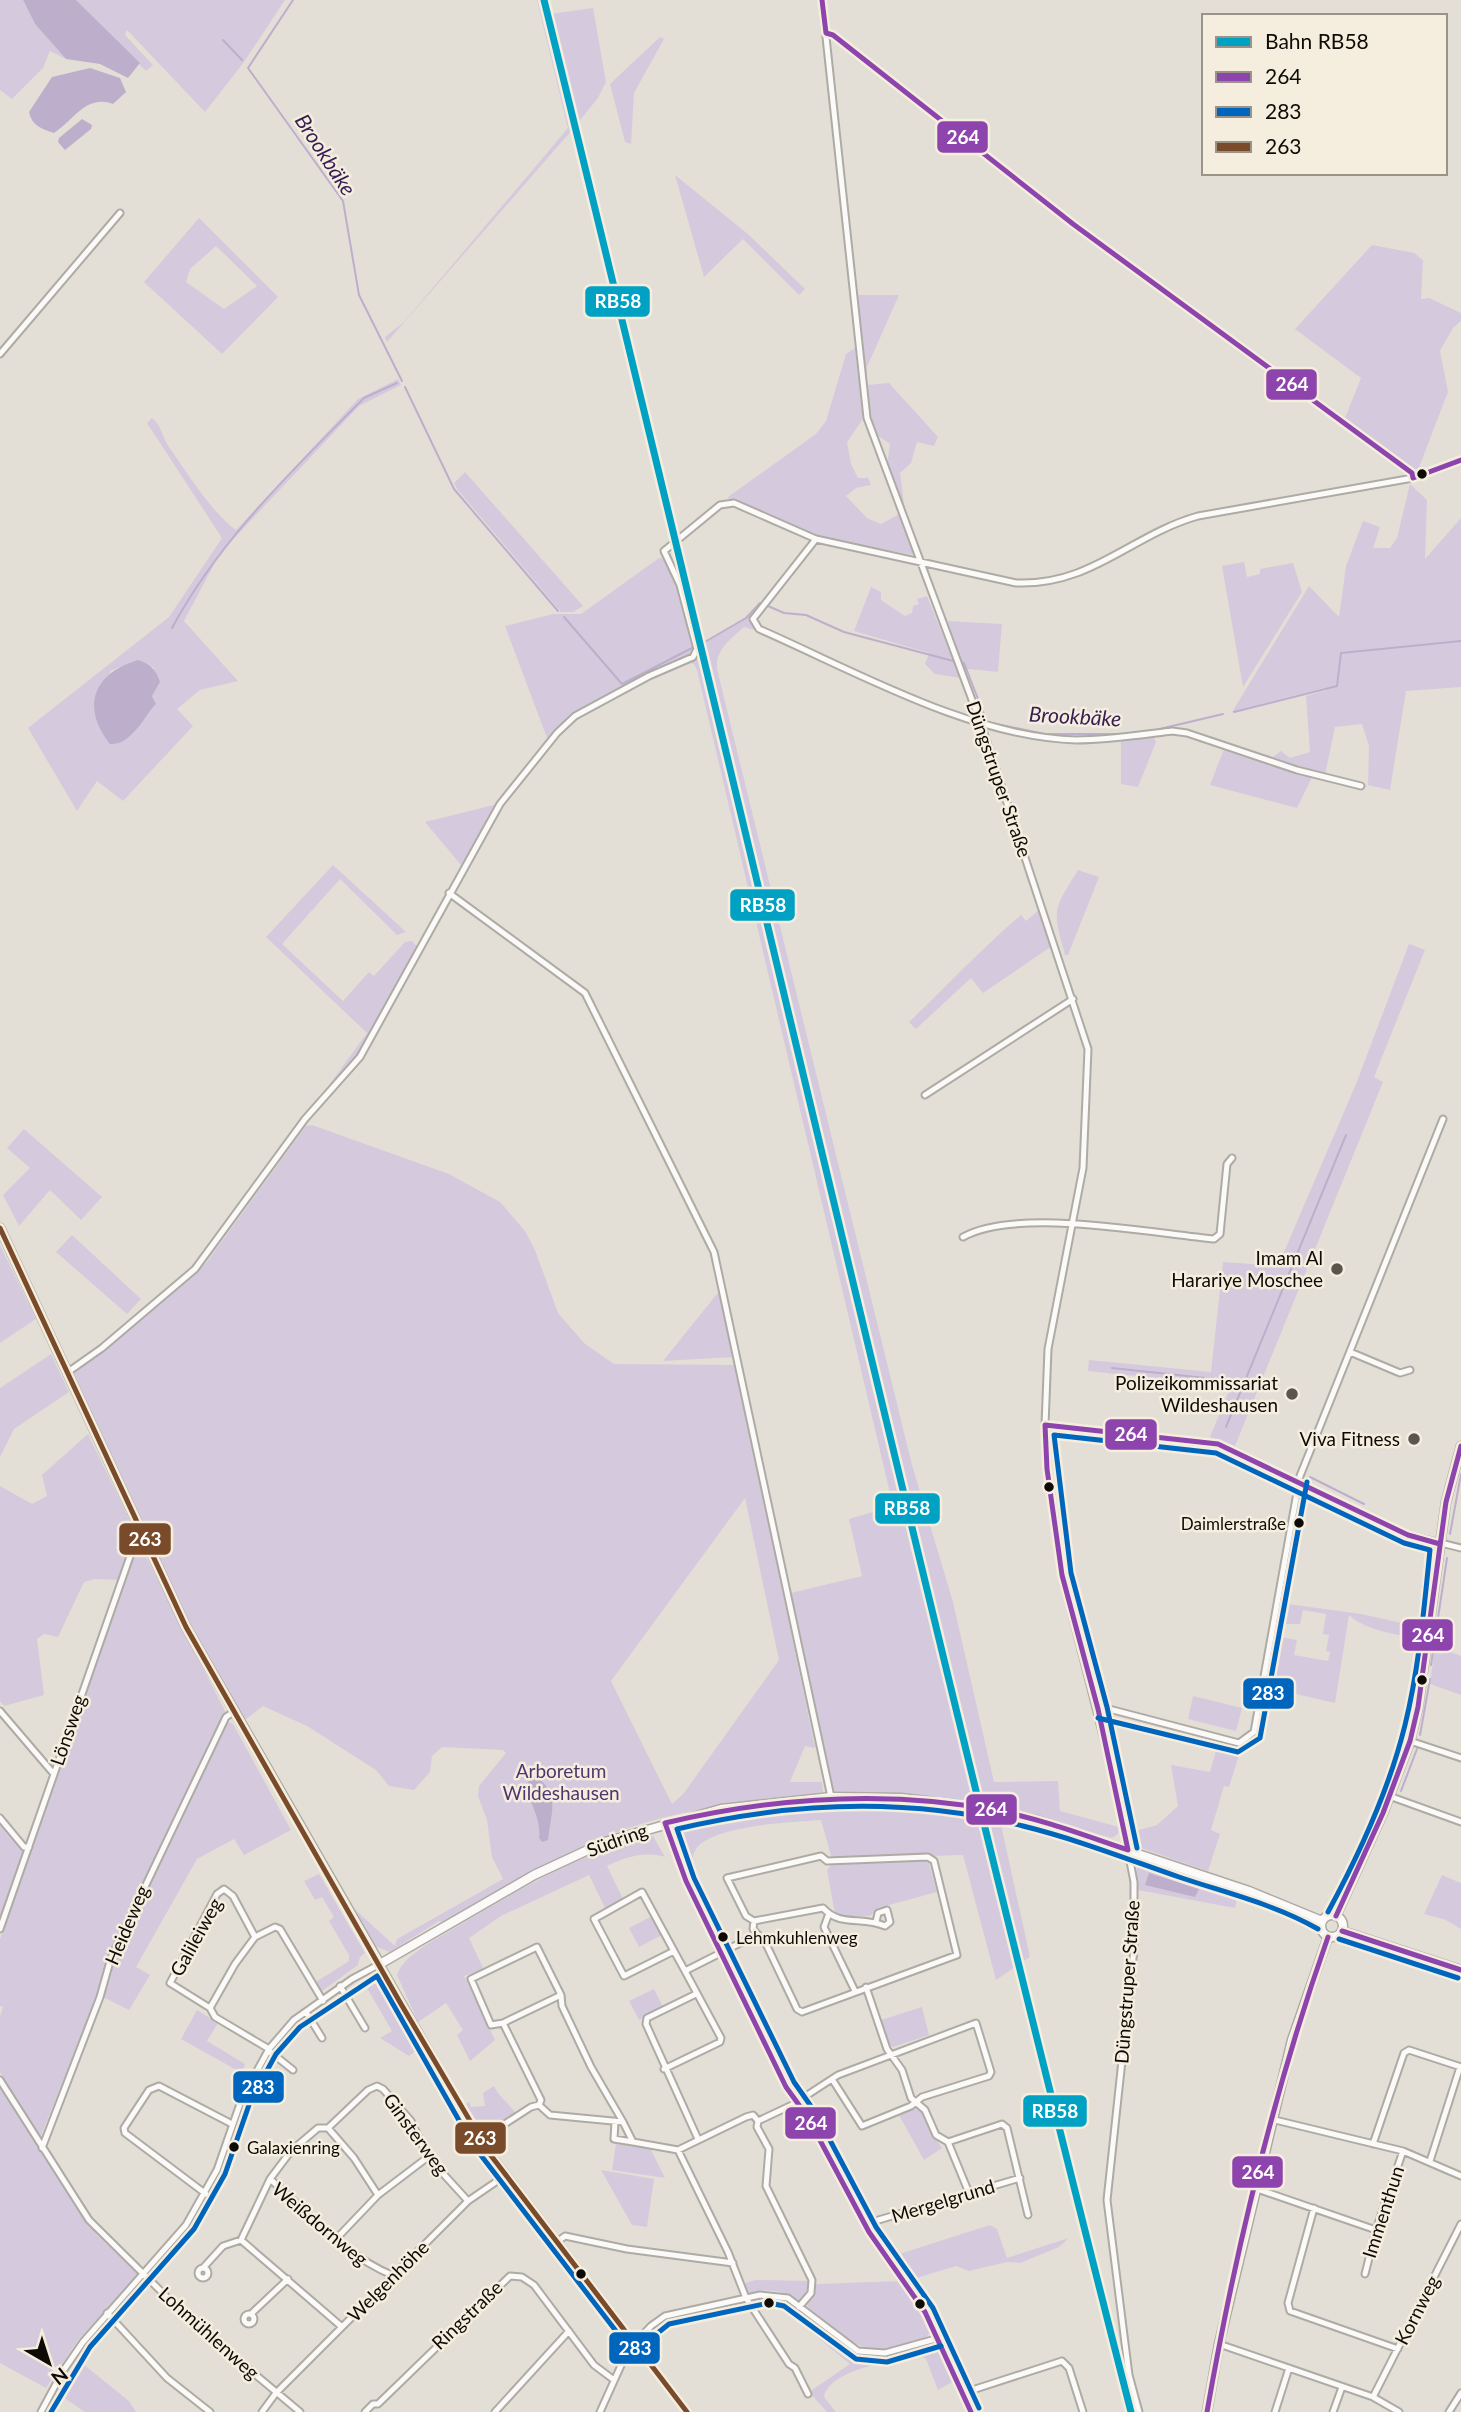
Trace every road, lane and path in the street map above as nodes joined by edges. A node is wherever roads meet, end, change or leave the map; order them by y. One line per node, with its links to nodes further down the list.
1 (822, 0): 2 (street, Düngstruper Straße)
2 (826, 33): 6 (street); 8 (street, Düngstruper Straße)
3 (120, 213): 4 (street)
4 (0, 354)
5 (1461, 460): 6 (street)
6 (1413, 478): 8 (street)
7 (817, 539): 8 (street); 9 (street); 11 (street)
8 (919, 561): 9 (street, Düngstruper Straße)
9 (981, 724): 10 (street); 12 (street, Düngstruper Straße)
10 (1361, 786)
11 (449, 893): 21 (street); 35 (street)
12 (1073, 999): 13 (street); 16 (street, Düngstruper Straße)
13 (925, 1094)
14 (1443, 1119): 19 (street)
15 (1231, 1158): 16 (street)
16 (1073, 1225): 18 (street); 22 (street, Düngstruper Straße)
17 (0, 1228): 21 (main road)
18 (963, 1237)
19 (1350, 1352): 20 (street); 24 (street)
20 (1410, 1370)
21 (68, 1372): 25 (main road)
22 (1045, 1424): 24 (street); 28 (street, Düngstruper Straße)
23 (1461, 1446): 26 (main road)
24 (1298, 1480): 26 (street); 28 (street)
25 (144, 1536): 30 (main road); 33 (street, Lönsweg)
26 (1440, 1544): 27 (street); 31 (main road)
27 (1461, 1548)
28 (1098, 1709): 40 (street, Düngstruper Straße)
29 (0, 1710): 33 (street)
30 (232, 1713): 53 (main road); 88 (street, Heideweg)
31 (1410, 1741): 32 (street); 34 (main road)
32 (1461, 1758)
33 (53, 1773): 39 (street, Lönsweg)
34 (1389, 1796): 37 (street); 42 (main road)
35 (831, 1797): 38 (main road, Südring); 40 (main road, Südring)
36 (0, 1818): 39 (street)
37 (1461, 1822)
38 (665, 1823): 52 (street); 53 (main road, Südring)
39 (29, 1847): 46 (street, Lönsweg)
40 (1128, 1850): 44 (main road, Südring); 146 (street, Düngstruper Straße)
41 (828, 1916): 43 (street); 45 (street); 58 (street)
42 (1336, 1916): 44 (main road); 47 (main road)
43 (754, 1921): 48 (street); 57 (street)
44 (1322, 1921): 50 (main road)
45 (876, 1922)
46 (0, 1929)
47 (1342, 1931): 50 (main road); 54 (main road)
48 (756, 1935): 52 (street); 58 (street)
49 (255, 1937): 61 (street); 62 (street); 62 (street, Galileiweg)
50 (1328, 1937): 77 (main road)
51 (674, 1951): 51 (street); 55 (street)
52 (723, 1952): 55 (street); 74 (street)
53 (380, 1964): 56 (street); 84 (street)
54 (1461, 1970)
55 (685, 1971): 59 (street)
56 (340, 1986): 61 (street); 65 (street)
57 (866, 1987): 58 (street); 68 (street)
58 (855, 1992)
59 (696, 1994): 70 (street); 70 (street)
60 (561, 1995): 64 (street); 64 (street); 80 (street)
61 (323, 2000): 63 (street)
62 (210, 2008): 67 (street)
63 (306, 2011): 66 (street); 67 (street)
64 (503, 2023): 76 (street)
65 (365, 2028)
66 (322, 2038)
67 (268, 2049): 71 (street); 81 (street)
68 (891, 2054): 72 (street); 75 (street); 75 (street)
69 (1460, 2067): 87 (street); 92 (street)
70 (664, 2069): 83 (street)
71 (293, 2070)
72 (832, 2079): 74 (street); 75 (street)
73 (0, 2080): 88 (street, Lohmühlenweg)
74 (797, 2102): 79 (street); 104 (street)
75 (915, 2102): 86 (street)
76 (539, 2105): 78 (street); 84 (street)
77 (1275, 2120): 87 (street); 97 (main road)
78 (615, 2121): 80 (street); 85 (street)
79 (758, 2121): 83 (street); 117 (street)
80 (623, 2122): 85 (street)
81 (232, 2124): 99 (street); 99 (street)
82 (328, 2128): 91 (street, Ginsterweg); 96 (street); 100 (street)
83 (698, 2138): 89 (street)
84 (480, 2140): 93 (street)
85 (633, 2142): 89 (street)
86 (948, 2142): 95 (street, Mergelgrund); 98 (street)
87 (1373, 2144): 90 (street)
88 (42, 2148): 112 (street, Lohmühlenweg)
89 (678, 2150): 110 (street)
90 (1403, 2151): 92 (street); 106 (street, Immenthun)
91 (429, 2157): 100 (street); 101 (street, Ginsterweg)
92 (1430, 2161): 94 (street)
93 (506, 2175): 101 (street, Welgenhöhe); 109 (street)
94 (1461, 2176)
95 (1020, 2178): 98 (street, Mergelgrund); 103 (street, Mergelgrund)
96 (270, 2179): 107 (street, Weißdornweg); 108 (street, Weißdornweg)
97 (1257, 2189): 102 (street); 124 (main road)
98 (968, 2193): 104 (street, Mergelgrund)
99 (205, 2194): 112 (street)
100 (378, 2195): 107 (street)
101 (468, 2201): 114 (street, Welgenhöhe)
102 (1314, 2208): 106 (street); 125 (street)
103 (1028, 2215)
104 (865, 2224): 122 (street)
105 (1461, 2224): 125 (street, Kornweg)
106 (1376, 2230): 113 (street, Immenthun)
107 (337, 2238): 114 (street, Weißdornweg)
108 (242, 2240): 111 (street); 115 (street)
109 (558, 2242): 110 (street); 123 (street)
110 (733, 2263): 116 (street)
111 (203, 2268)
112 (144, 2274): 118 (street); 129 (street, Lohmühlenweg)
113 (1365, 2274)
114 (392, 2275): 120 (street, Welgenhöhe)
115 (288, 2279): 119 (street); 120 (street)
116 (746, 2298): 117 (street); 123 (street); 132 (street)
117 (799, 2307): 122 (street)
118 (107, 2313): 135 (street); 136 (street)
119 (251, 2314)
120 (342, 2327): 129 (street, Welgenhöhe)
121 (569, 2331): 127 (street, Ringstraße); 134 (street, Ringstraße); 141 (street)
122 (939, 2339): 130 (street)
123 (634, 2341): 127 (street); 143 (street)
124 (1219, 2344): 126 (street); 147 (main road)
125 (1398, 2349): 133 (street, Kornweg)
126 (1289, 2368): 128 (street); 148 (street)
127 (614, 2380): 142 (street)
128 (1342, 2387): 133 (street); 149 (street)
129 (276, 2393): 137 (street, Welgenhöhe); 138 (street, Lohmühlenweg)
130 (963, 2393): 144 (street); 145 (street)
131 (1461, 2393): 151 (street)
132 (808, 2394)
133 (1373, 2396): 150 (street)
134 (378, 2404): 139 (street, Ringstraße); 140 (street)
135 (41, 2412)
136 (210, 2412)
137 (262, 2412)
138 (300, 2412)
139 (365, 2412)
140 (384, 2412)
141 (495, 2412)
142 (600, 2412)
143 (687, 2412)
144 (971, 2412)
145 (1083, 2412)
146 (1139, 2412)
147 (1207, 2412)
148 (1275, 2412)
149 (1333, 2412)
150 (1399, 2412)
151 (1449, 2412)

